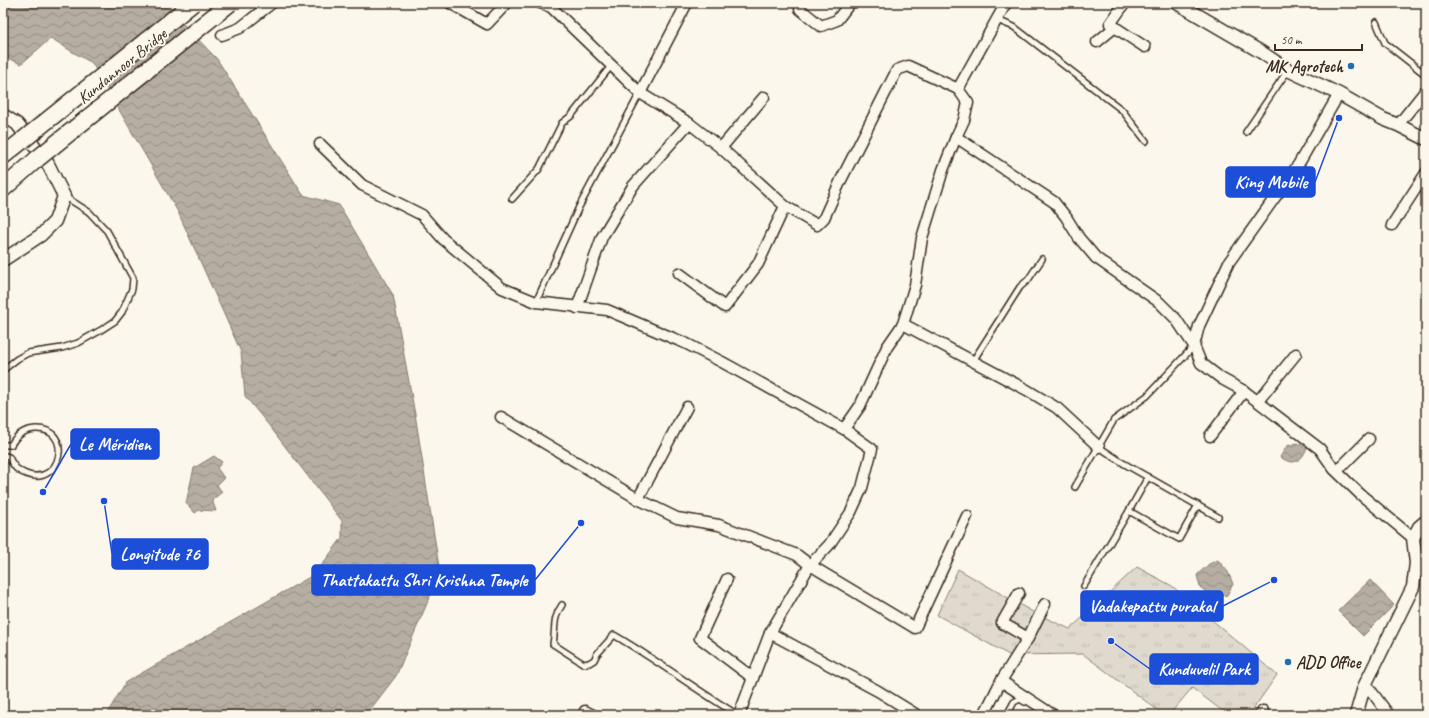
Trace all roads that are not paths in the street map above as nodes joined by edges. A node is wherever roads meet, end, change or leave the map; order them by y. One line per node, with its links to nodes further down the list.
1 (194, 3): 36 (highway, Kundannoor Bridge, bridge)
2 (230, 3): 38 (highway, Kundannoor Bridge, bridge)
3 (272, 3): 16 (street)
4 (450, 3): 5 (street)
5 (507, 3)
6 (540, 3): 19 (street)
7 (687, 3): 24 (street)
8 (850, 3): 12 (street)
9 (1006, 3): 13 (street)
10 (1125, 3): 15 (street)
11 (1177, 3): 20 (street)
12 (800, 9)
13 (997, 20): 22 (street); 33 (lane)
14 (1376, 22): 21 (lane)
15 (1115, 27): 17 (street); 18 (street)
16 (222, 35)
17 (1097, 42)
18 (1145, 47)
19 (611, 66): 24 (street); 40 (lane)
20 (1288, 70): 25 (street); 30 (lane)
21 (1426, 75)
22 (958, 89): 31 (street); 41 (street)
23 (1426, 90): 29 (street)
24 (640, 93): 28 (street); 46 (lane)
25 (1339, 94): 29 (street); 49 (street)
26 (764, 97): 35 (street)
27 (3, 114): 39 (street)
28 (689, 123): 35 (street); 47 (street)
29 (1398, 125): 32 (street)
30 (1246, 132)
31 (956, 137): 48 (street); 49 (street)
32 (1426, 139)
33 (1146, 141)
34 (320, 144): 46 (street)
35 (721, 148): 41 (street)
36 (3, 156)
37 (1426, 173): 42 (street)
38 (3, 189)
39 (64, 196): 44 (street); 52 (lane)
40 (512, 198)
41 (785, 206): 45 (street)
42 (1392, 225)
43 (1042, 258): 51 (lane)
44 (3, 260)
45 (680, 273)
46 (536, 302): 47 (street)
47 (577, 308): 57 (street)
48 (903, 324): 51 (street); 57 (street)
49 (1194, 346): 53 (street); 61 (lane)
50 (1296, 354): 54 (street)
51 (973, 361): 61 (street)
52 (3, 370)
53 (1244, 391): 54 (street); 58 (street)
54 (1258, 402): 63 (street)
55 (687, 407): 66 (street)
56 (501, 417): 66 (street)
57 (844, 430): 74 (street)
58 (1210, 436)
59 (1369, 439): 63 (street)
60 (3, 445): 62 (lane)
61 (1099, 447): 64 (lane); 65 (lane)
62 (3, 455)
63 (1337, 471): 72 (street)
64 (1148, 477): 67 (lane); 68 (lane)
65 (1075, 487)
66 (638, 499): 74 (street)
67 (1198, 505): 68 (lane); 70 (lane)
68 (1129, 511): 77 (lane)
69 (967, 516): 74 (street)
70 (1218, 517)
71 (1426, 521): 72 (street)
72 (1413, 538): 73 (street)
73 (1416, 563): 75 (street); 85 (street)
74 (810, 565): 81 (street)
75 (1426, 575)
76 (727, 580): 83 (street)
77 (1084, 586)
78 (1019, 593): 82 (street)
79 (1045, 604): 82 (street)
80 (562, 605): 86 (lane)
81 (770, 633): 83 (street); 87 (street)
82 (1028, 638): 84 (street)
83 (753, 678): 86 (street)
84 (1001, 681): 88 (street); 91 (street)
85 (1366, 684): 92 (street); 93 (street)
86 (739, 715)
87 (917, 715)
88 (984, 715)
89 (1007, 715): 90 (lane)
90 (1044, 715)
91 (1053, 715)
92 (1356, 715)
93 (1389, 715)

